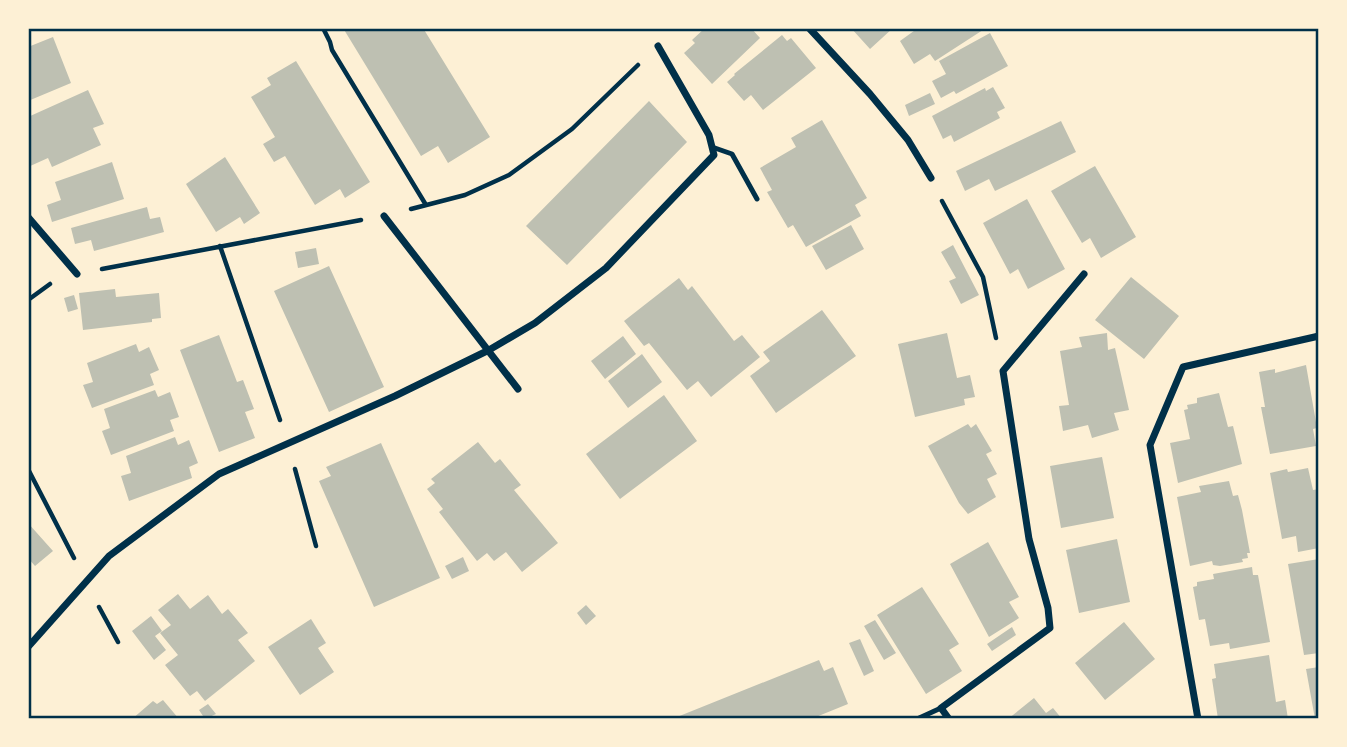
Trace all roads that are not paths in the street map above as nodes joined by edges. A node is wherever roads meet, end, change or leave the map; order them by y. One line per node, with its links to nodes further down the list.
1 (809, 28): 4 (street)
2 (658, 46): 3 (street)
3 (712, 147): 5 (lane); 11 (street)
4 (931, 178)
5 (757, 200)
6 (384, 216): 11 (street)
7 (28, 217): 8 (street)
8 (77, 274)
9 (1084, 274): 14 (street)
10 (1319, 336): 17 (street)
11 (489, 350): 12 (street); 13 (street)
12 (518, 389)
13 (28, 647)
14 (941, 708): 15 (lane); 16 (street)
15 (917, 719)
16 (949, 719)
17 (1198, 719)

